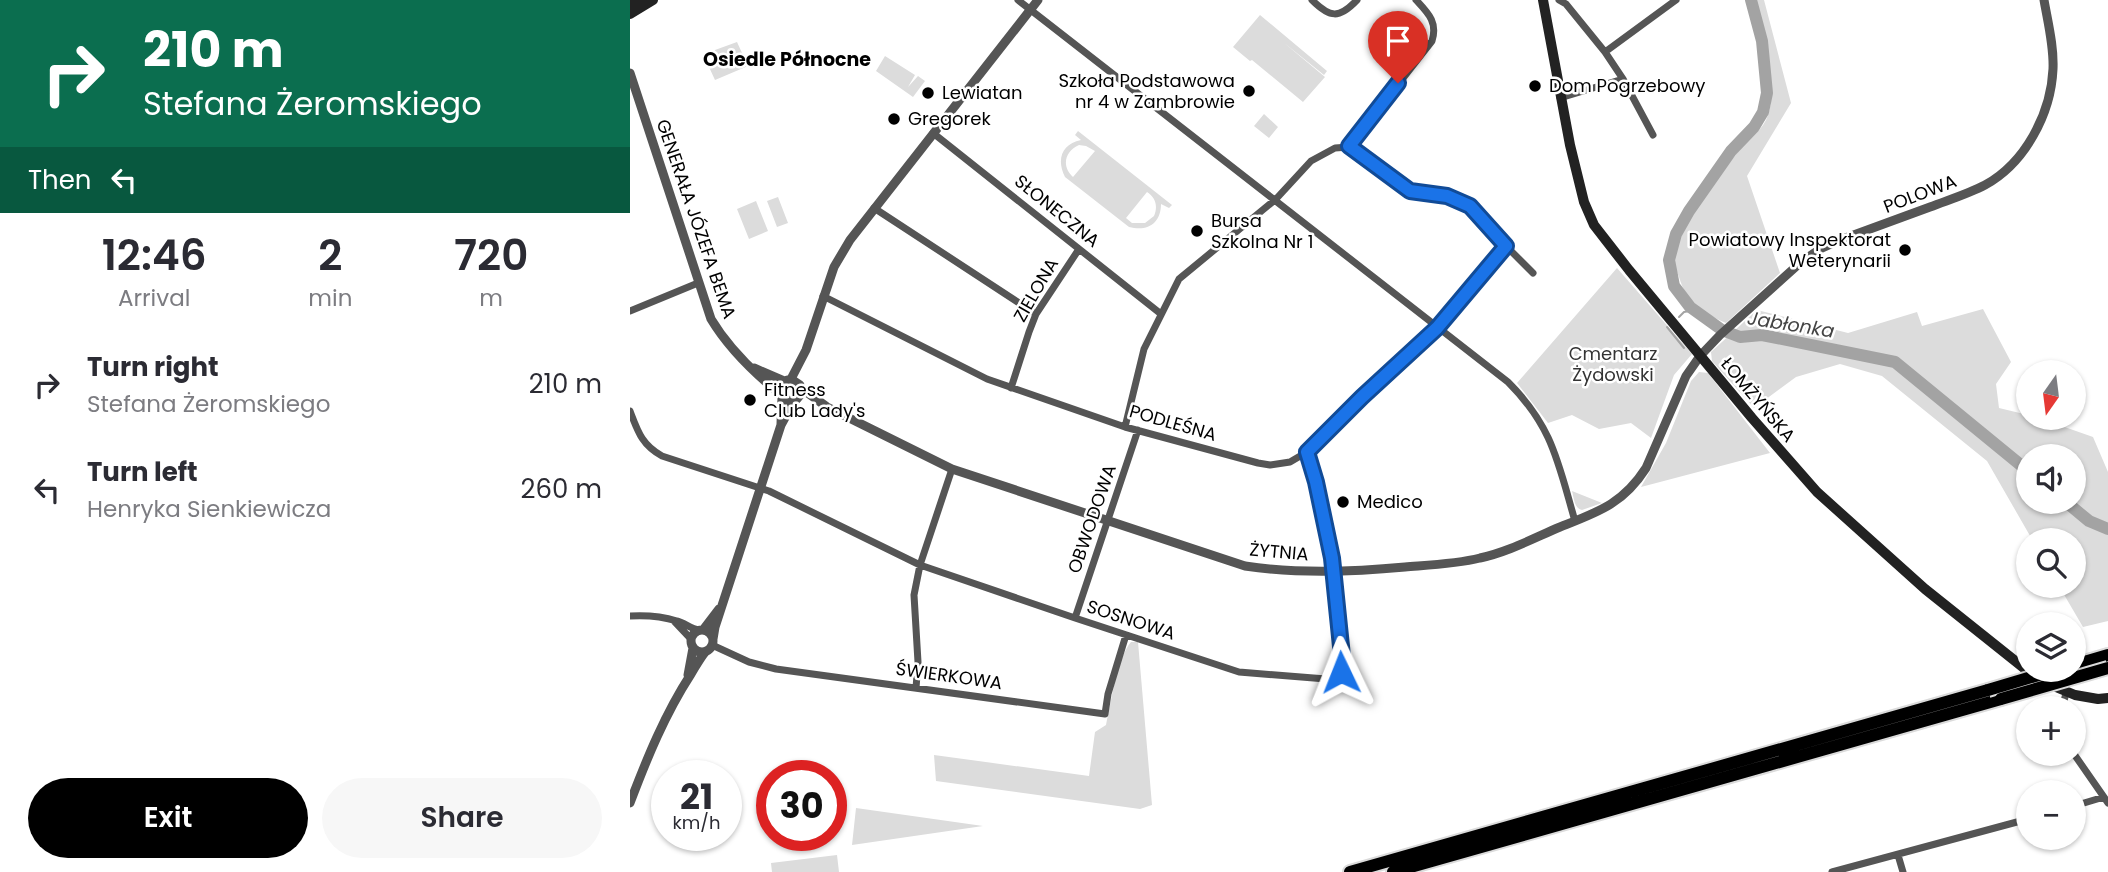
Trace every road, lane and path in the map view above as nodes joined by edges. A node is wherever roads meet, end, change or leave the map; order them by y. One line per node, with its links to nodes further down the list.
1 (644, 0): 12 (main road)
2 (653, 0): 14 (main road)
3 (1018, 0): 13 (street)
4 (1038, 0): 13 (street)
5 (1312, 0): 6 (street)
6 (1357, 0)
7 (1416, 0): 21 (street)
8 (1557, 0): 11 (street); 15 (street)
9 (1676, 0): 15 (street)
10 (2044, 0): 34 (street, POLOWA)
11 (1543, 1): 18 (main road, ŁOMŻYŃSKA)
12 (630, 4)
13 (1030, 10): 19 (street); 22 (street)
14 (630, 14)
15 (1605, 52): 17 (street)
16 (630, 73): 27 (street, GENERAŁA JÓZEFA BEMA)
17 (1623, 79): 18 (street); 20 (street)
18 (1560, 98): 34 (main road, ŁOMŻYŃSKA)
19 (933, 133): 23 (street); 25 (street, SŁONECZNA)
20 (1653, 135)
21 (1349, 146): 22 (street); 24 (street)
22 (1276, 199): 31 (street); 32 (street)
23 (874, 208): 28 (street); 30 (street)
24 (1506, 246): 26 (street); 32 (street)
25 (1079, 249): 30 (street, ZIELONA); 31 (street, SŁONECZNA)
26 (1533, 274)
27 (698, 283): 29 (street); 35 (street, GENERAŁA JÓZEFA BEMA)
28 (823, 296): 33 (street); 38 (street, PODLEŚNA)
29 (630, 311)
30 (1036, 314): 38 (street, ZIELONA)
31 (1161, 314): 44 (street)
32 (1437, 328): 46 (street); 50 (street)
33 (806, 350): 36 (street); 37 (street)
34 (1700, 356): 50 (street, ŻYTNIA); 67 (main road, ŁOMŻYŃSKA)
35 (752, 368): 36 (street); 39 (street, GENERAŁA JÓZEFA BEMA)
36 (787, 380): 37 (street); 39 (street)
37 (801, 386): 40 (street); 41 (street, ŻYTNIA)
38 (1012, 388): 44 (street, PODLEŚNA)
39 (781, 395): 40 (street); 43 (street)
40 (795, 400): 41 (street, ŻYTNIA); 43 (street)
41 (827, 407): 47 (street, ŻYTNIA)
42 (630, 411): 48 (street, SOSNOWA)
43 (781, 425): 48 (street)
44 (1125, 427): 45 (street, PODLEŚNA)
45 (1138, 430): 46 (street, PODLEŚNA); 49 (street, OBWODOWA)
46 (1307, 452): 52 (street)
47 (952, 469): 49 (street, ŻYTNIA); 51 (street)
48 (761, 488): 51 (street, SOSNOWA); 53 (street)
49 (1108, 520): 52 (street, ŻYTNIA); 55 (street, OBWODOWA)
50 (1575, 521): 52 (street, ŻYTNIA)
51 (920, 565): 55 (street, SOSNOWA); 66 (street)
52 (1334, 571): 58 (street, SOSNOWA)
53 (724, 602): 57 (street); 60 (street)
54 (630, 616): 56 (street)
55 (1075, 618): 58 (street, SOSNOWA)
56 (674, 621): 57 (street); 59 (street)
57 (701, 630): 59 (street); 60 (street)
58 (1126, 635): 66 (street, ŚWIERKOWA)
59 (692, 644): 60 (street); 65 (street)
60 (711, 645): 65 (street); 66 (street, ŚWIERKOWA)
61 (2108, 655): 62 (highway)
62 (2086, 661)
63 (2108, 668): 77 (highway, bridge)
64 (2016, 682): 76 (highway, bridge)
65 (685, 683): 72 (street)
66 (916, 688)
67 (2066, 693): 68 (street); 69 (main road, ŁOMŻYŃSKA)
68 (2065, 696)
69 (2108, 698)
70 (2082, 766): 71 (street)
71 (2106, 800): 73 (street)
72 (630, 803)
73 (2086, 804)
74 (2016, 822): 75 (street)
75 (1898, 855): 78 (street); 79 (street)
76 (1350, 872)
77 (1393, 872)
78 (1832, 872)
79 (1903, 872)

